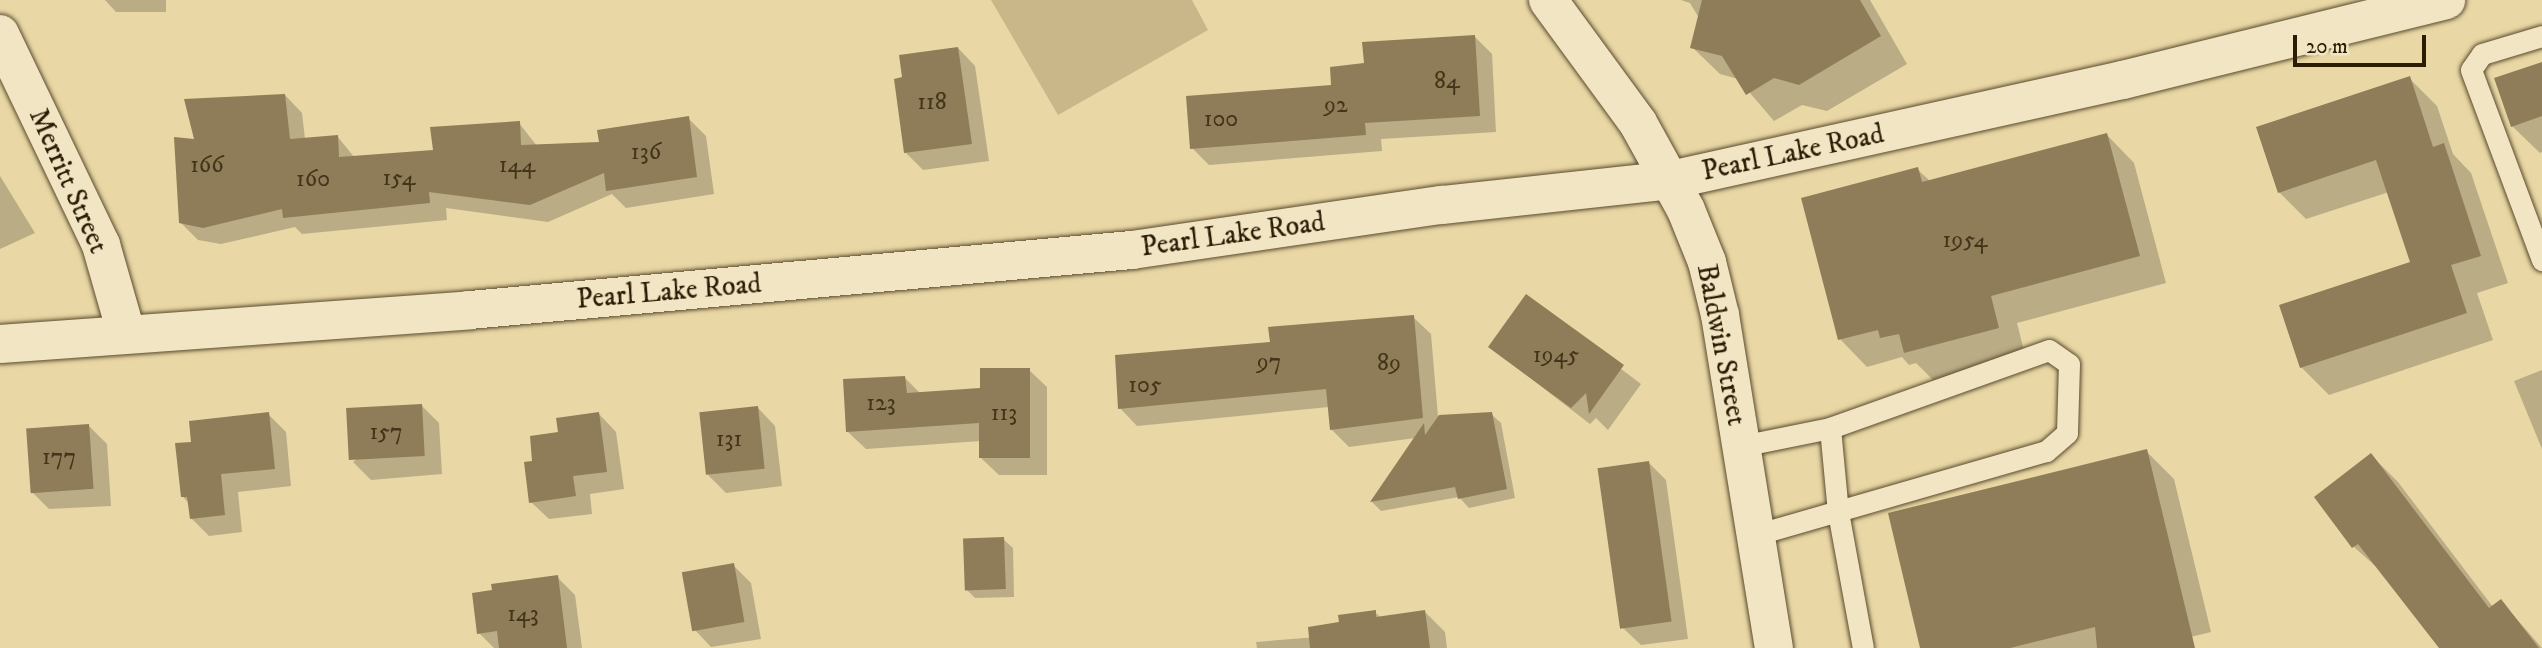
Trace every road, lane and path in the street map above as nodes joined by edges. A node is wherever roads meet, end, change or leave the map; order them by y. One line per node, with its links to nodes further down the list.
1 (1548, 0): 5 (main road, Baldwin Street)
2 (2446, 0): 5 (main road, Pearl Lake Road)
3 (0, 34): 7 (main road, Merritt Street)
4 (2542, 36): 6 (lane)
5 (1671, 180): 7 (main road, Pearl Lake Road); 10 (main road, Baldwin Street)
6 (2542, 260)
7 (126, 332): 8 (main road, Pearl Lake Road)
8 (0, 344)
9 (1830, 428): 10 (lane); 11 (lane); 11 (lane)
10 (1741, 446): 12 (main road, Baldwin Street)
11 (1838, 512): 12 (lane); 14 (lane)
12 (1755, 535): 13 (main road, Baldwin Street)
13 (1774, 648)
14 (1863, 648)

